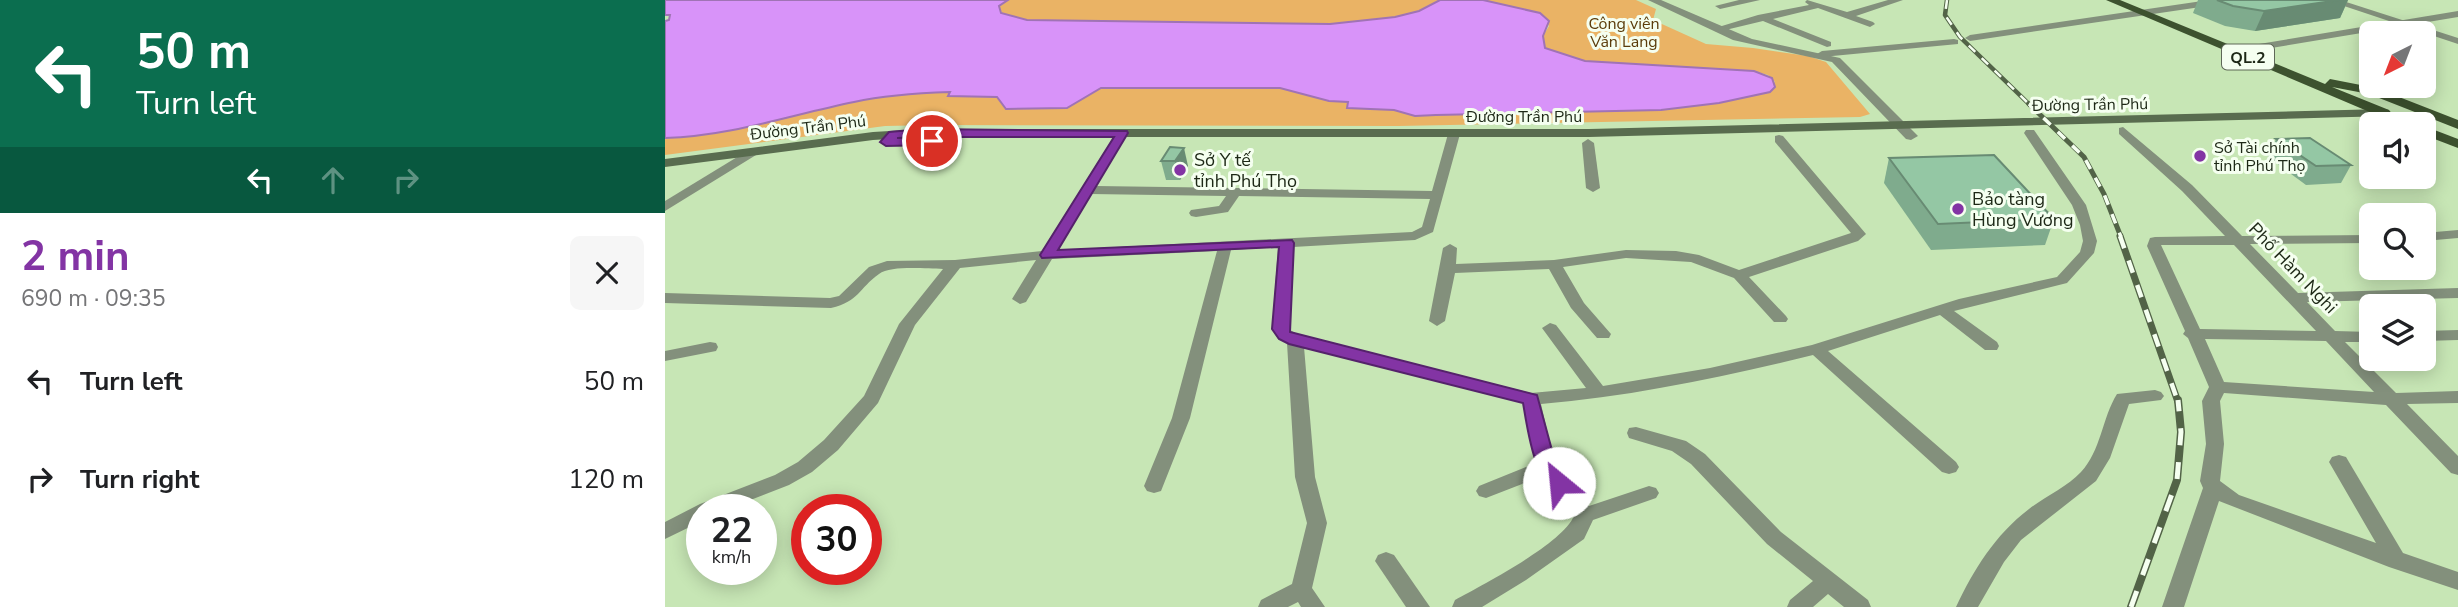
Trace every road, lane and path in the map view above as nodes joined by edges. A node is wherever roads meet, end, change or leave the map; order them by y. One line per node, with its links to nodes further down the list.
1 (1653, 0): 18 (street)
2 (1755, 0): 10 (street)
3 (1805, 0): 9 (street)
4 (1898, 0): 13 (street)
5 (2111, 0): 11 (main road, QL.2)
6 (2127, 0): 11 (main road, QL.2)
7 (2228, 0): 11 (street)
8 (2331, 0): 15 (street)
9 (1819, 5): 13 (street); 14 (street)
10 (1720, 6)
11 (2149, 12): 21 (street); 27 (main road, QL.2); 29 (main road, QL.2)
12 (2458, 13): 16 (street)
13 (1848, 15): 17 (street)
14 (1761, 18): 18 (street); 26 (street)
15 (2394, 21)
16 (2412, 21)
17 (1870, 24)
18 (1717, 29): 26 (street)
19 (2359, 30): 27 (street)
20 (2436, 34): 23 (street)
21 (1970, 38)
22 (2436, 39): 25 (street)
23 (2458, 41)
24 (1954, 42): 26 (street)
25 (2458, 46)
26 (1825, 49): 35 (street)
27 (2247, 49): 28 (main road, QL.2)
28 (2330, 83): 30 (main road, QL.2); 32 (main road)
29 (2386, 112)
30 (2387, 112)
31 (2359, 117): 35 (main road, Đường Trần Phú)
32 (2458, 125)
33 (2359, 126): 36 (main road, Đường Trần Phú)
34 (2436, 129): 39 (main road, QL.2)
35 (1906, 131): 38 (main road, Đường Trần Phú); 42 (main road, Đường Trần Phú); 43 (main road, Đường Trần Phú)
36 (2123, 131): 38 (main road, Đường Trần Phú); 59 (street, Phố Hàm Nghi)
37 (2436, 132): 45 (main road, QL.2)
38 (2030, 133): 72 (street)
39 (2458, 135)
40 (1120, 137): 41 (main road, Đường Trần Phú); 42 (main road, Đường Trần Phú); 51 (street)
41 (890, 138): 46 (main road, Đường Trần Phú); 47 (main road, Đường Trần Phú)
42 (1453, 139): 44 (main road, Đường Trần Phú); 53 (street)
43 (1779, 139): 44 (main road, Đường Trần Phú); 67 (street)
44 (1588, 143): 50 (street)
45 (2458, 144)
46 (752, 152): 47 (street); 48 (main road, Đường Trần Phú)
47 (737, 161): 49 (main road, Đường Trần Phú); 54 (street)
48 (665, 163)
49 (665, 171)
50 (1593, 188)
51 (1087, 190): 52 (street); 63 (street)
52 (1235, 193): 53 (street); 55 (street)
53 (1439, 195): 60 (street)
54 (665, 207)
55 (1196, 213)
56 (2458, 234): 57 (street)
57 (2436, 236)
58 (2359, 239): 59 (street)
59 (2238, 242): 70 (street, Phố Hàm Nghi); 77 (street)
60 (1286, 243): 61 (street); 82 (street)
61 (1224, 246): 63 (street); 98 (street)
62 (1450, 248): 66 (street)
63 (1047, 255): 64 (street); 71 (street)
64 (955, 264): 69 (street); 102 (street)
65 (1554, 264): 66 (street); 67 (street); 76 (street)
66 (1448, 269): 74 (street)
67 (1739, 275): 73 (street)
68 (2458, 293): 70 (street)
69 (665, 298)
70 (2293, 298): 81 (street, Phố Hàm Nghi)
71 (1020, 299)
72 (1942, 309): 83 (street); 85 (street)
73 (1780, 319)
74 (1437, 321)
75 (1550, 328): 88 (street)
76 (1603, 334)
77 (2191, 334): 81 (street); 87 (street)
78 (2458, 335): 79 (street)
79 (2436, 336)
80 (2359, 337): 81 (street)
81 (2332, 338): 92 (street, Phố Hàm Nghi)
82 (1295, 340): 91 (street); 110 (street)
83 (1990, 346)
84 (710, 347): 86 (street)
85 (1816, 349): 88 (street); 96 (street)
86 (665, 356)
87 (2218, 387): 92 (street); 99 (street)
88 (1599, 393): 91 (street)
89 (2155, 396): 116 (street)
90 (2458, 397): 92 (street)
91 (1531, 399): 95 (street)
92 (2391, 399): 97 (street, Phố Hàm Nghi)
93 (1636, 433): 108 (street)
94 (2339, 462): 107 (street)
95 (1546, 467): 100 (street); 103 (street)
96 (1949, 467)
97 (2458, 468)
98 (1154, 486)
99 (2213, 488): 107 (street); 117 (street)
100 (1486, 491)
101 (1649, 493): 103 (street)
102 (746, 494)
103 (1585, 515): 113 (street)
104 (686, 520): 105 (street)
105 (665, 531)
106 (1387, 561): 112 (street)
107 (2397, 561): 109 (street)
108 (1827, 582): 114 (street); 115 (street)
109 (2458, 582)
110 (1307, 598): 111 (street)
111 (1269, 607)
112 (1419, 607)
113 (1463, 607)
114 (1798, 607)
115 (1860, 607)
116 (1967, 607)
117 (2173, 607)

